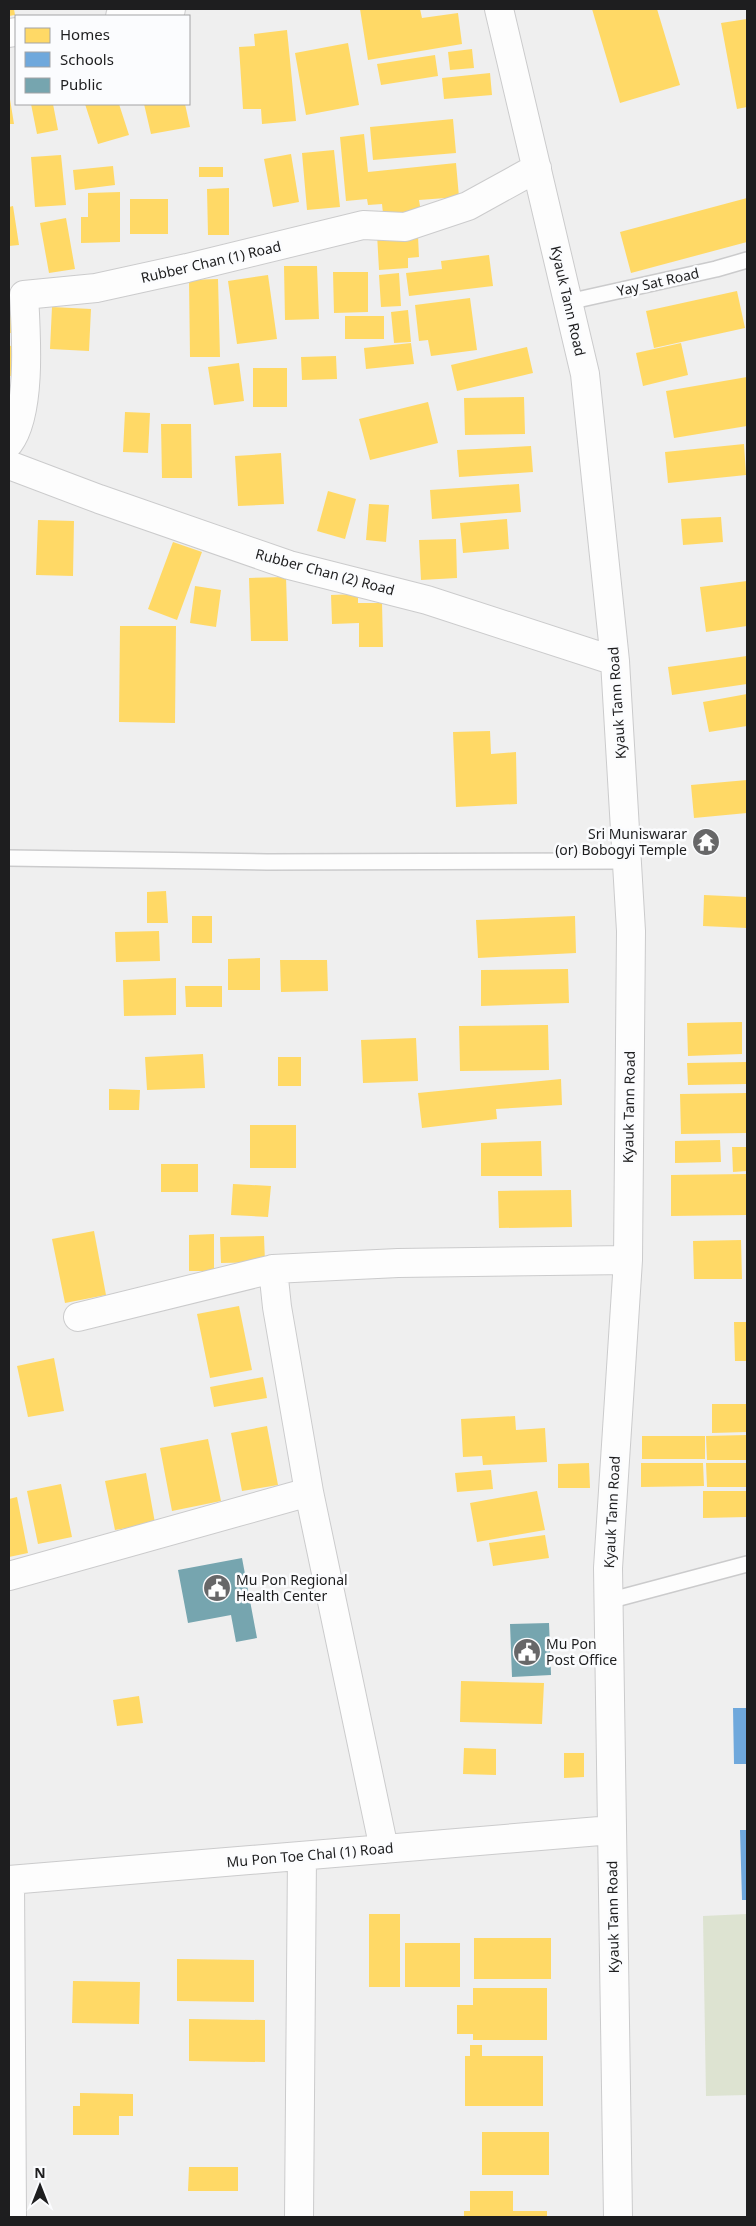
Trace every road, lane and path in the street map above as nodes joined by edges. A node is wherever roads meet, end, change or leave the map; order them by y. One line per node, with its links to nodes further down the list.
1 (171, 9): 3 (street)
2 (499, 9): 4 (street, Kyauk Tann Road)
3 (127, 15)
4 (537, 168): 6 (street, Kyauk Tann Road); 7 (street, Rubber Chan (1) Road)
5 (747, 260): 6 (lane, Yay Sat Road)
6 (568, 302): 9 (street, Kyauk Tann Road)
7 (9, 443)
8 (9, 465): 9 (street, Rubber Chan (2) Road)
9 (615, 661): 11 (street, Kyauk Tann Road)
10 (9, 858): 11 (lane)
11 (626, 861): 12 (street, Kyauk Tann Road)
12 (628, 1260): 13 (street); 18 (street, Kyauk Tann Road)
13 (273, 1270): 14 (street); 15 (street)
14 (78, 1317)
15 (309, 1492): 17 (street); 20 (street)
16 (747, 1564): 18 (lane)
17 (9, 1576)
18 (608, 1601): 19 (street, Kyauk Tann Road)
19 (612, 1830): 20 (street, Mu Pon Toe Chal (1) Road); 25 (street, Kyauk Tann Road)
20 (384, 1849): 21 (street, Mu Pon Toe Chal (1) Road)
21 (302, 1856): 22 (street, Mu Pon Toe Chal (1) Road); 24 (street)
22 (10, 1880): 23 (street)
23 (12, 2217)
24 (299, 2217)
25 (618, 2217)

